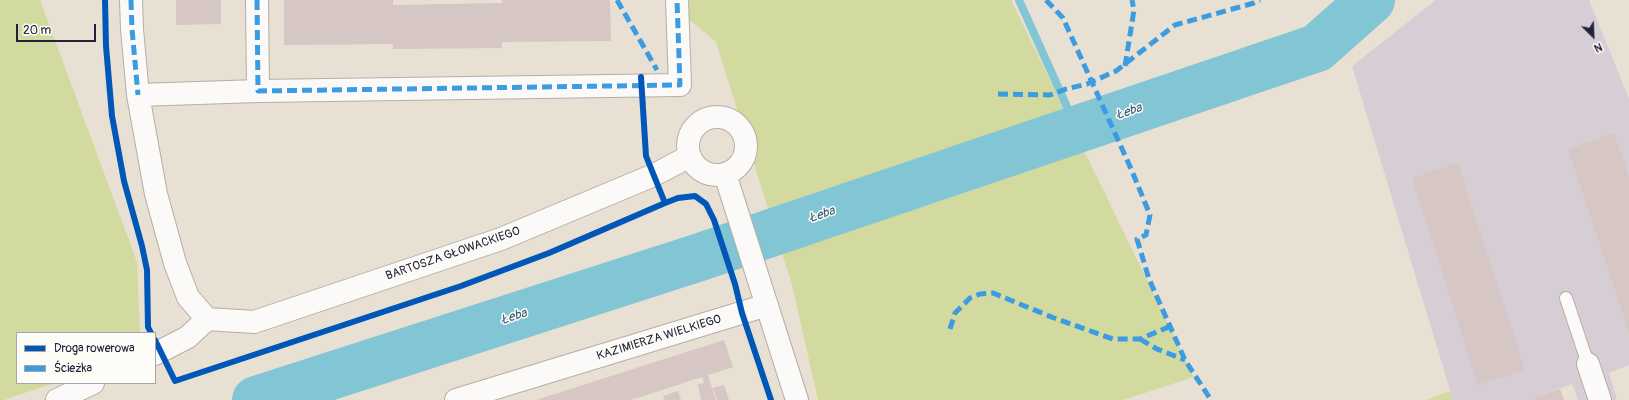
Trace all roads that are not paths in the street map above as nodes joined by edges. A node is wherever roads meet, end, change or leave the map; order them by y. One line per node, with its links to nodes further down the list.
1 (131, 0): 5 (street)
2 (257, 0): 4 (street)
3 (677, 0): 4 (street)
4 (258, 91): 5 (street)
5 (138, 96): 10 (street)
6 (690, 156): 7 (street); 7 (street); 10 (street, BARTOSZA GŁOWACKIEGO)
7 (725, 174): 9 (street)
8 (1566, 298): 12 (lane)
9 (767, 305): 15 (street, KAZIMIERZA WIELKIEGO); 16 (street)
10 (207, 319): 11 (street)
11 (156, 353)
12 (1588, 364): 17 (street)
13 (91, 384): 14 (street)
14 (57, 400)
15 (456, 400)
16 (797, 400)
17 (1600, 400)

